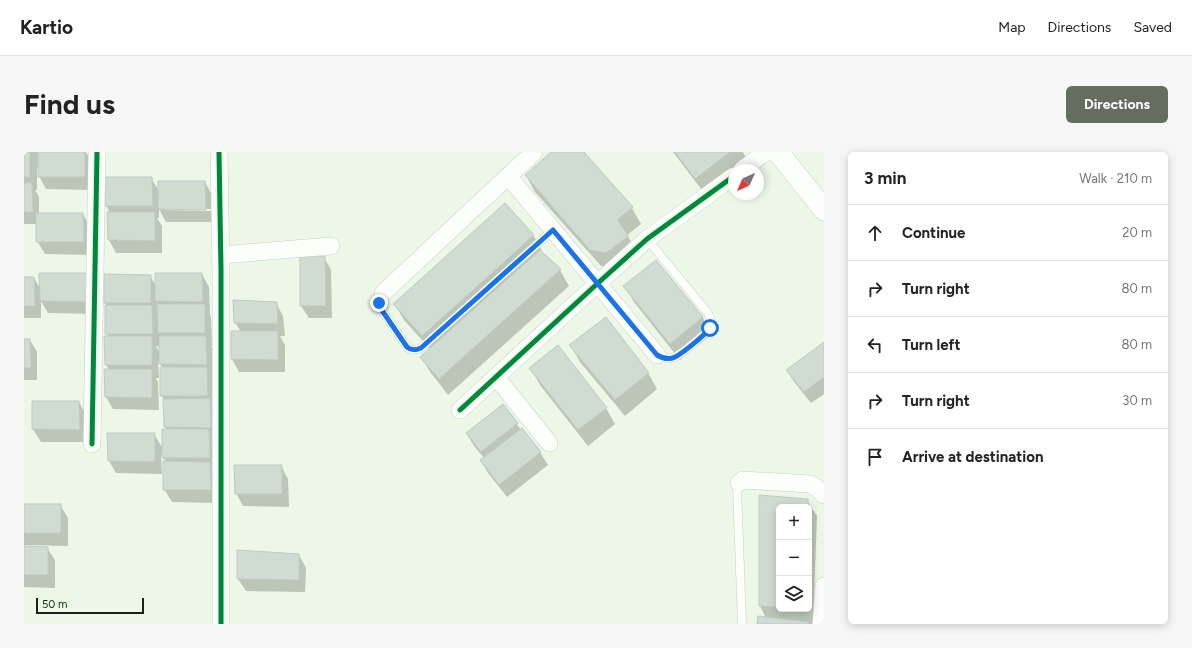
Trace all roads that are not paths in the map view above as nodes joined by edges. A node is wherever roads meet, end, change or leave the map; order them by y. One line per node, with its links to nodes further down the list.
1 (97, 152): 20 (street)
2 (219, 152): 13 (street)
3 (534, 152): 7 (street)
4 (766, 152): 6 (street)
5 (778, 152): 9 (street)
6 (750, 164)
7 (508, 176): 10 (street); 15 (street)
8 (728, 180): 11 (street)
9 (824, 210)
10 (553, 230): 14 (street); 15 (lane)
11 (647, 240): 14 (street); 16 (lane)
12 (331, 246): 13 (street)
13 (220, 254): 24 (street)
14 (598, 283): 16 (street); 17 (street)
15 (383, 293)
16 (657, 355)
17 (496, 376): 18 (street); 19 (street)
18 (460, 410)
19 (549, 443)
20 (92, 444)
21 (739, 483): 22 (street); 25 (lane)
22 (824, 495)
23 (824, 586): 26 (street)
24 (221, 624)
25 (742, 624)
26 (821, 624)

